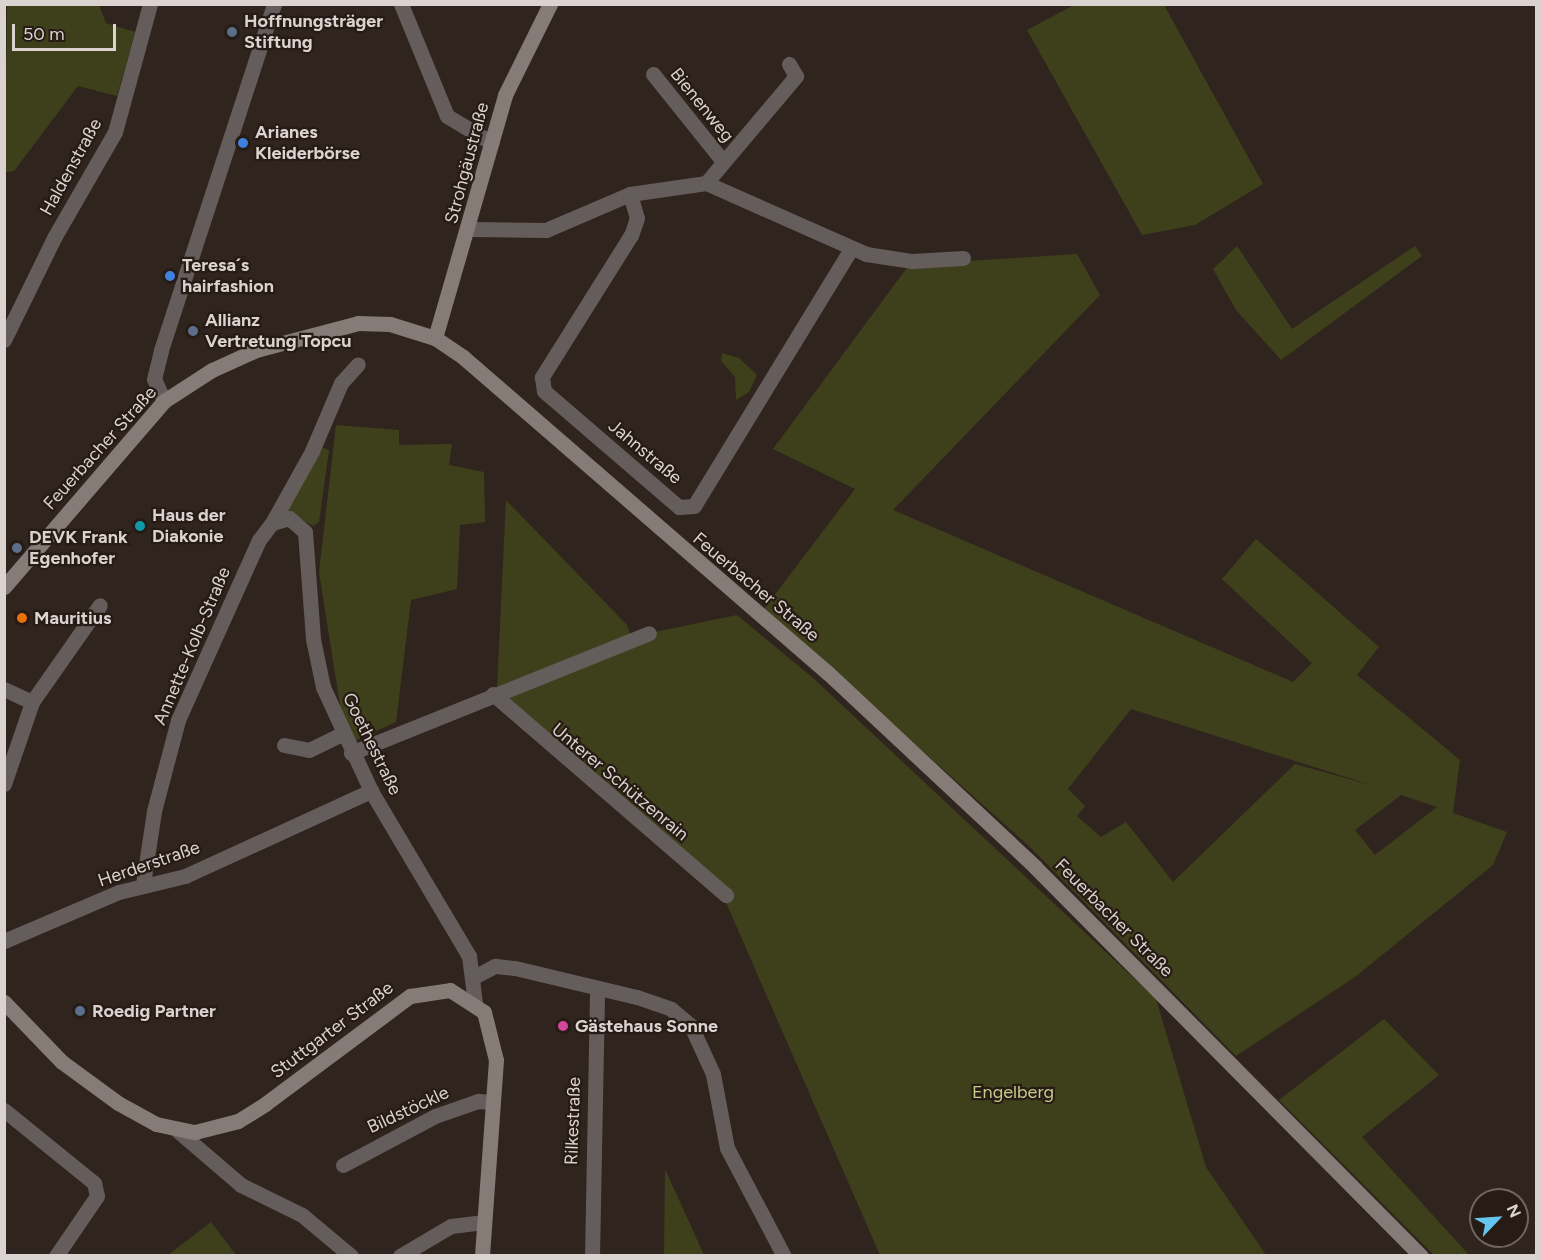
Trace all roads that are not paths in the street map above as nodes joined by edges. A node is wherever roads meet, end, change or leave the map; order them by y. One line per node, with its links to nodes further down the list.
1 (150, 4): 15 (street, Haldenstraße)
2 (274, 4): 17 (street)
3 (401, 4): 7 (street)
4 (550, 4): 7 (main road, Strohgäustraße)
5 (789, 63): 8 (street)
6 (653, 74): 8 (street, Bienenweg)
7 (492, 143): 11 (main road, Strohgäustraße)
8 (722, 160): 9 (street)
9 (706, 183): 10 (street); 12 (street)
10 (630, 194): 11 (street); 12 (street, Jahnstraße)
11 (470, 229): 14 (main road, Strohgäustraße)
12 (851, 249): 13 (street)
13 (963, 258)
14 (435, 338): 17 (main road, Feuerbacher Straße); 48 (main road, Feuerbacher Straße)
15 (4, 340)
16 (358, 364): 18 (street, Annette-Kolb-Straße)
17 (164, 401): 19 (main road, Feuerbacher Straße)
18 (268, 528): 25 (street, Goethestraße); 30 (street, Annette-Kolb-Straße)
19 (4, 587)
20 (100, 604): 24 (street)
21 (649, 633): 23 (street)
22 (4, 689): 24 (street)
23 (493, 694): 27 (street); 31 (street, Unterer Schützenrain)
24 (32, 702): 28 (street)
25 (342, 734): 26 (street); 27 (street, Goethestraße)
26 (284, 745)
27 (351, 753): 29 (street, Goethestraße)
28 (4, 784)
29 (371, 791): 30 (street, Herderstraße); 33 (street, Goethestraße)
30 (143, 884): 32 (street, Herderstraße)
31 (726, 895)
32 (4, 941)
33 (474, 977): 34 (street); 36 (street, Goethestraße)
34 (597, 988): 46 (street, Rilkestraße); 47 (street)
35 (4, 1002): 39 (main road, Stuttgarter Straße)
36 (475, 1003): 37 (main road); 39 (main road, Stuttgarter Straße)
37 (492, 1102): 40 (street, Bildstöckle); 41 (main road)
38 (4, 1110): 42 (street)
39 (178, 1131): 43 (street)
40 (343, 1165)
41 (482, 1222): 44 (street); 45 (main road)
42 (56, 1256)
43 (351, 1256)
44 (400, 1256)
45 (482, 1256)
46 (592, 1256)
47 (784, 1256)
48 (1421, 1256)

